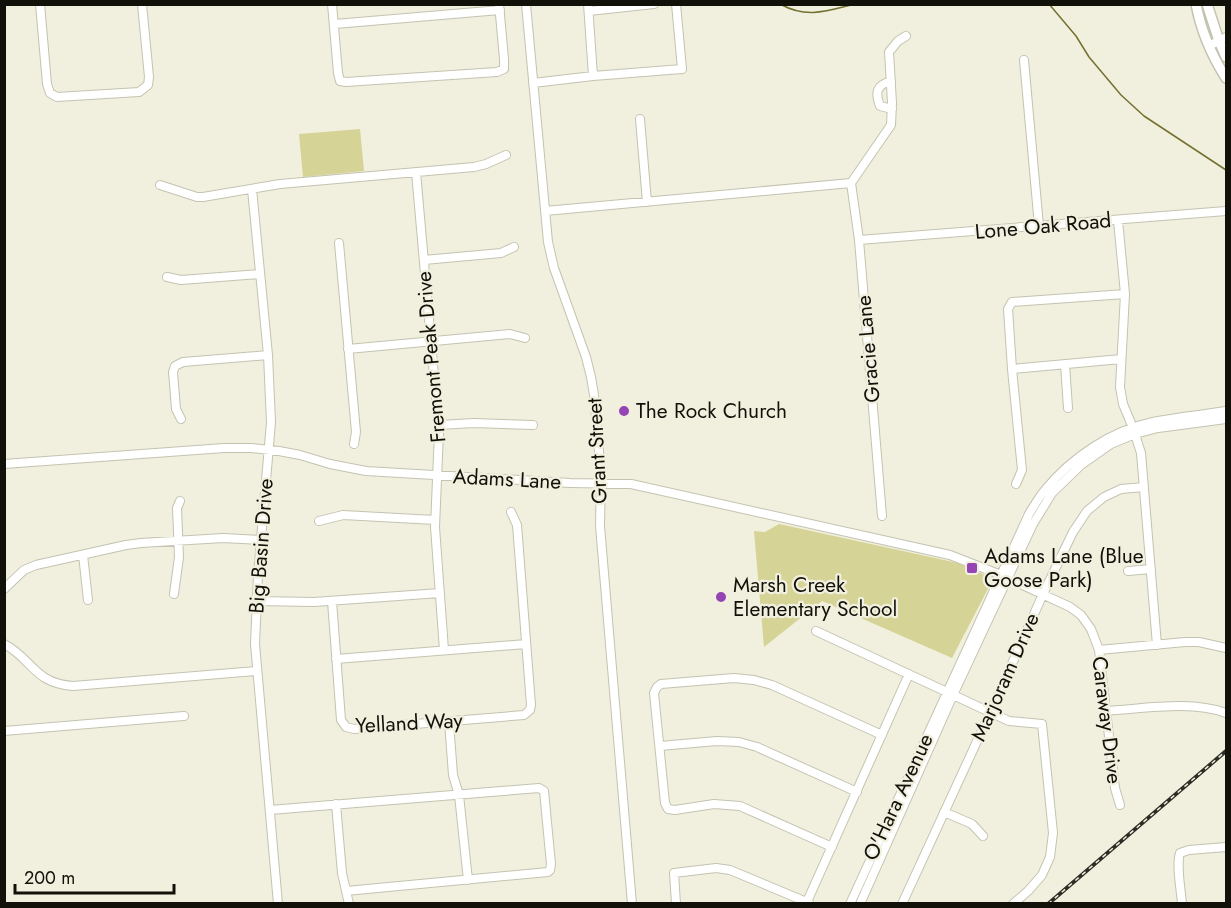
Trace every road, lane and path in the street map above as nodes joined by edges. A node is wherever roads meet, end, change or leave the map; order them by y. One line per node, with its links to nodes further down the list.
1 (40, 4): 2 (street)
2 (142, 4)
3 (333, 4): 11 (street)
4 (526, 4): 20 (street, Grant Street)
5 (654, 4): 10 (street)
6 (676, 4): 17 (street)
7 (1196, 4): 14 (main road)
8 (1207, 4): 13 (main road)
9 (500, 8): 11 (street); 11 (street)
10 (588, 8): 17 (street)
11 (335, 24)
12 (906, 36): 19 (street)
13 (1223, 39): 14 (street); 15 (main road)
14 (1209, 46): 18 (main road)
15 (1227, 57)
16 (1024, 60): 32 (street)
17 (593, 76): 20 (street)
18 (1227, 78)
19 (891, 81): 21 (street); 21 (street)
20 (533, 83): 29 (street, Grant Street)
21 (892, 109): 25 (street)
22 (640, 118): 28 (street)
23 (506, 155): 24 (street)
24 (416, 172): 27 (street); 36 (street, Fremont Peak Drive)
25 (851, 183): 28 (street); 33 (street, Gracie Lane)
26 (160, 185): 27 (street)
27 (252, 189): 37 (street, Big Basin Drive)
28 (647, 202): 29 (street)
29 (545, 211): 58 (street, Grant Street)
30 (1227, 211): 31 (street, Lone Oak Road)
31 (1118, 220): 32 (street, Lone Oak Road); 39 (street)
32 (1039, 226): 33 (street, Lone Oak Road)
33 (859, 240): 63 (street, Gracie Lane)
34 (339, 243): 42 (street)
35 (514, 247): 36 (street)
36 (424, 260): 41 (street, Fremont Peak Drive)
37 (260, 274): 38 (street); 43 (street, Big Basin Drive)
38 (167, 277)
39 (1125, 294): 44 (street); 46 (street)
40 (525, 338): 41 (street)
41 (431, 341): 42 (street); 51 (street, Fremont Peak Drive)
42 (348, 349): 54 (street)
43 (268, 355): 49 (street); 55 (street, Big Basin Drive)
44 (1121, 359): 45 (street); 53 (street)
45 (1065, 364): 46 (street); 47 (street)
46 (1012, 369): 59 (street)
47 (1068, 408)
48 (1227, 411): 53 (street, O'Hara Avenue)
49 (182, 419)
50 (1227, 419): 53 (street, O'Hara Avenue)
51 (439, 425): 52 (street); 57 (street, Fremont Peak Drive)
52 (533, 425)
53 (1134, 431): 60 (street); 71 (street, O'Hara Avenue)
54 (354, 444)
55 (268, 449): 56 (street, Adams Lane); 57 (street, Adams Lane); 66 (street, Big Basin Drive)
56 (4, 464)
57 (438, 475): 58 (street, Adams Lane); 64 (street, Fremont Peak Drive)
58 (601, 484): 71 (street, Adams Lane); 111 (street, Grant Street)
59 (1016, 484)
60 (1144, 487): 69 (street); 75 (street, Marjoram Drive)
61 (180, 501): 67 (street)
62 (511, 512): 81 (street)
63 (882, 516)
64 (435, 520): 65 (street); 73 (street, Fremont Peak Drive)
65 (319, 521)
66 (261, 540): 67 (street); 77 (street, Big Basin Drive)
67 (178, 541): 68 (street); 74 (street)
68 (83, 555): 72 (street); 76 (street)
69 (1151, 569): 70 (street); 82 (street)
70 (1128, 571)
71 (1004, 576): 75 (street, Caraway Drive); 89 (street, O'Hara Avenue)
72 (4, 589)
73 (440, 593): 78 (street); 84 (street, Fremont Peak Drive)
74 (174, 594)
75 (1042, 594): 85 (street, Caraway Drive); 91 (street, Marjoram Drive)
76 (88, 600)
77 (257, 601): 78 (street); 87 (street, Big Basin Drive)
78 (332, 601): 86 (street, Yelland Way)
79 (816, 631): 88 (street)
80 (4, 644): 87 (street)
81 (526, 644): 84 (street); 94 (street, Yelland Way)
82 (1157, 645): 83 (street); 85 (street)
83 (1227, 648)
84 (444, 650): 86 (street)
85 (1099, 650): 90 (street, Caraway Drive)
86 (336, 659): 94 (street, Yelland Way)
87 (257, 671): 102 (street, Big Basin Drive)
88 (909, 674): 89 (street); 96 (street)
89 (950, 693): 91 (street); 114 (street, O'Hara Avenue); 115 (street, O'Hara Avenue)
90 (1105, 711): 92 (street); 101 (street, Caraway Drive)
91 (990, 712): 103 (street, Marjoram Drive); 117 (street)
92 (1226, 713)
93 (184, 716): 95 (street)
94 (449, 722): 99 (street)
95 (4, 731)
96 (882, 735): 97 (street); 98 (street)
97 (660, 746): 98 (street); 105 (street)
98 (857, 792): 105 (street)
99 (459, 795): 100 (street); 107 (street); 107 (street)
100 (336, 804): 102 (street); 108 (street)
101 (1120, 805)
102 (270, 810): 109 (street, Big Basin Drive)
103 (944, 812): 104 (street); 116 (street, Marjoram Drive)
104 (983, 836)
105 (832, 847): 113 (street)
106 (1227, 847): 118 (street)
107 (468, 880): 108 (street)
108 (346, 891): 110 (street)
109 (278, 903)
110 (349, 903)
111 (632, 903)
112 (676, 903): 113 (street)
113 (808, 903)
114 (850, 903)
115 (860, 903)
116 (902, 903)
117 (1013, 903)
118 (1182, 903)

